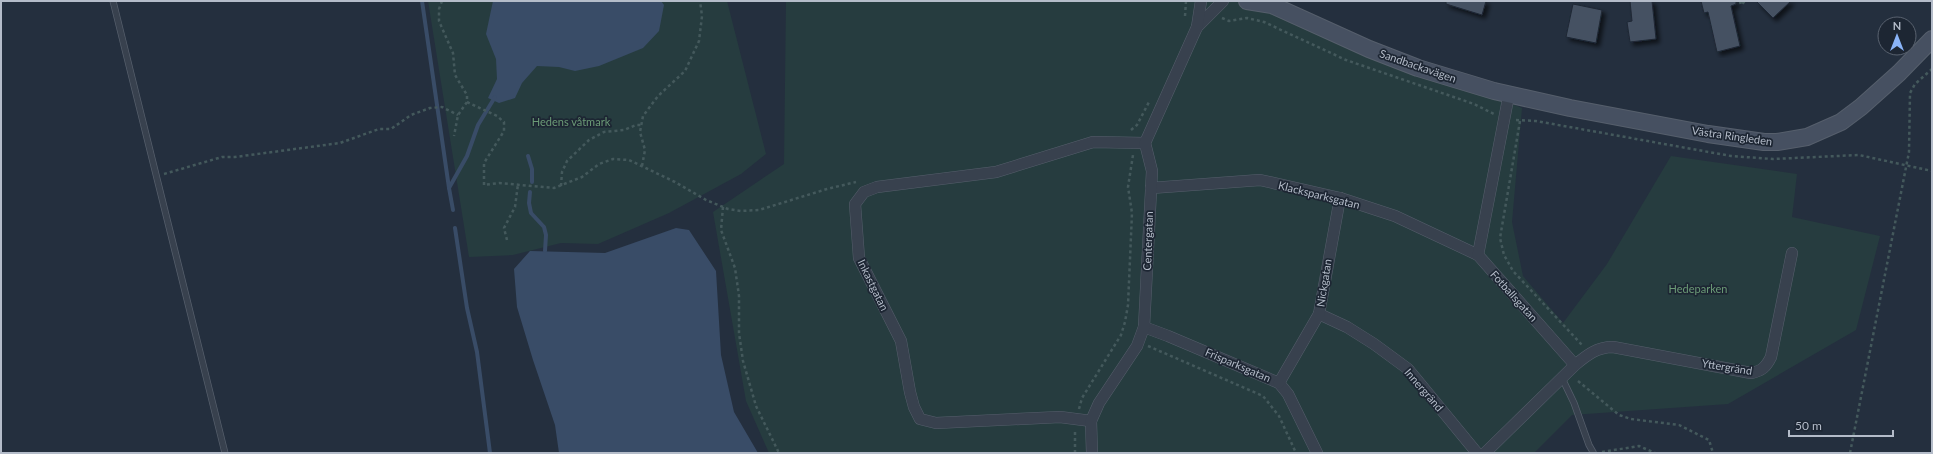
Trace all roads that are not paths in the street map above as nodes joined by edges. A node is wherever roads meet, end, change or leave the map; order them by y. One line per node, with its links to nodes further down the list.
1 (113, 1): 22 (lane)
2 (1201, 1): 6 (street)
3 (1223, 1): 6 (street)
4 (1247, 1): 5 (street, Sandbackavägen)
5 (1270, 3): 8 (street, Sandbackavägen)
6 (1197, 27): 10 (street)
7 (1932, 39): 9 (street, Västra Ringleden)
8 (1509, 94): 9 (street, Sandbackavägen); 14 (street)
9 (1570, 108)
10 (1145, 143): 11 (street, Centergatan); 20 (street, Inkastgatan)
11 (1151, 188): 12 (street, Klacksparksgatan); 16 (street, Centergatan)
12 (1340, 198): 14 (street, Klacksparksgatan); 15 (street, Nickgatan)
13 (1792, 253): 17 (street, Yttergränd)
14 (1478, 255): 17 (street, Fotballsgatan)
15 (1319, 314): 19 (street, Nickgatan); 25 (street, Innergränd)
16 (1144, 327): 19 (street, Frisparksgatan); 20 (street, Centergatan)
17 (1575, 365): 18 (street)
18 (1562, 378): 21 (lane); 26 (street)
19 (1279, 383): 24 (street, Frisparksgatan)
20 (1091, 421): 23 (street, Centergatan)
21 (1593, 452)
22 (225, 453)
23 (1092, 453)
24 (1317, 453)
25 (1477, 453)
26 (1485, 453)

